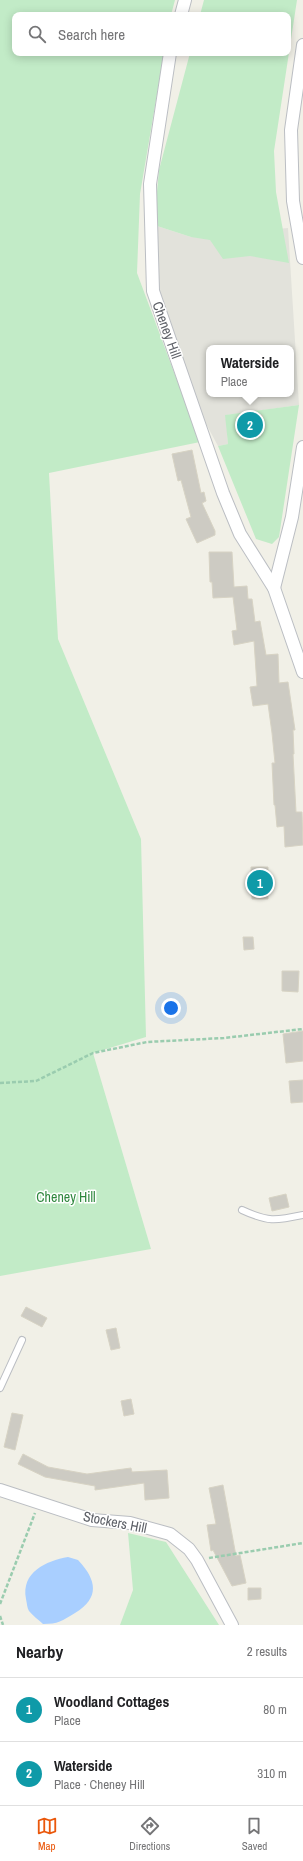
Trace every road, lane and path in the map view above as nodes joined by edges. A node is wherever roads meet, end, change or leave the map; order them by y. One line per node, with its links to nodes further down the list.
1 (185, 0): 2 (street)
2 (182, 12)
3 (303, 45): 5 (street)
4 (170, 56): 7 (street, Cheney Hill)
5 (303, 258)
6 (303, 447): 7 (street)
7 (274, 588): 8 (street, Cheney Hill)
8 (303, 672)
9 (303, 1029): 10 (path)
10 (0, 1083)
11 (242, 1210): 12 (lane)
12 (303, 1215)
13 (22, 1340): 14 (lane)
14 (0, 1388)
15 (0, 1490): 16 (street, Stockers Hill)
16 (40, 1503): 18 (street, Stockers Hill); 19 (path)
17 (303, 1543): 18 (path)
18 (197, 1560): 22 (street, Stockers Hill)
19 (0, 1604)
20 (0, 1616): 21 (path)
21 (3, 1625)
22 (232, 1625)

